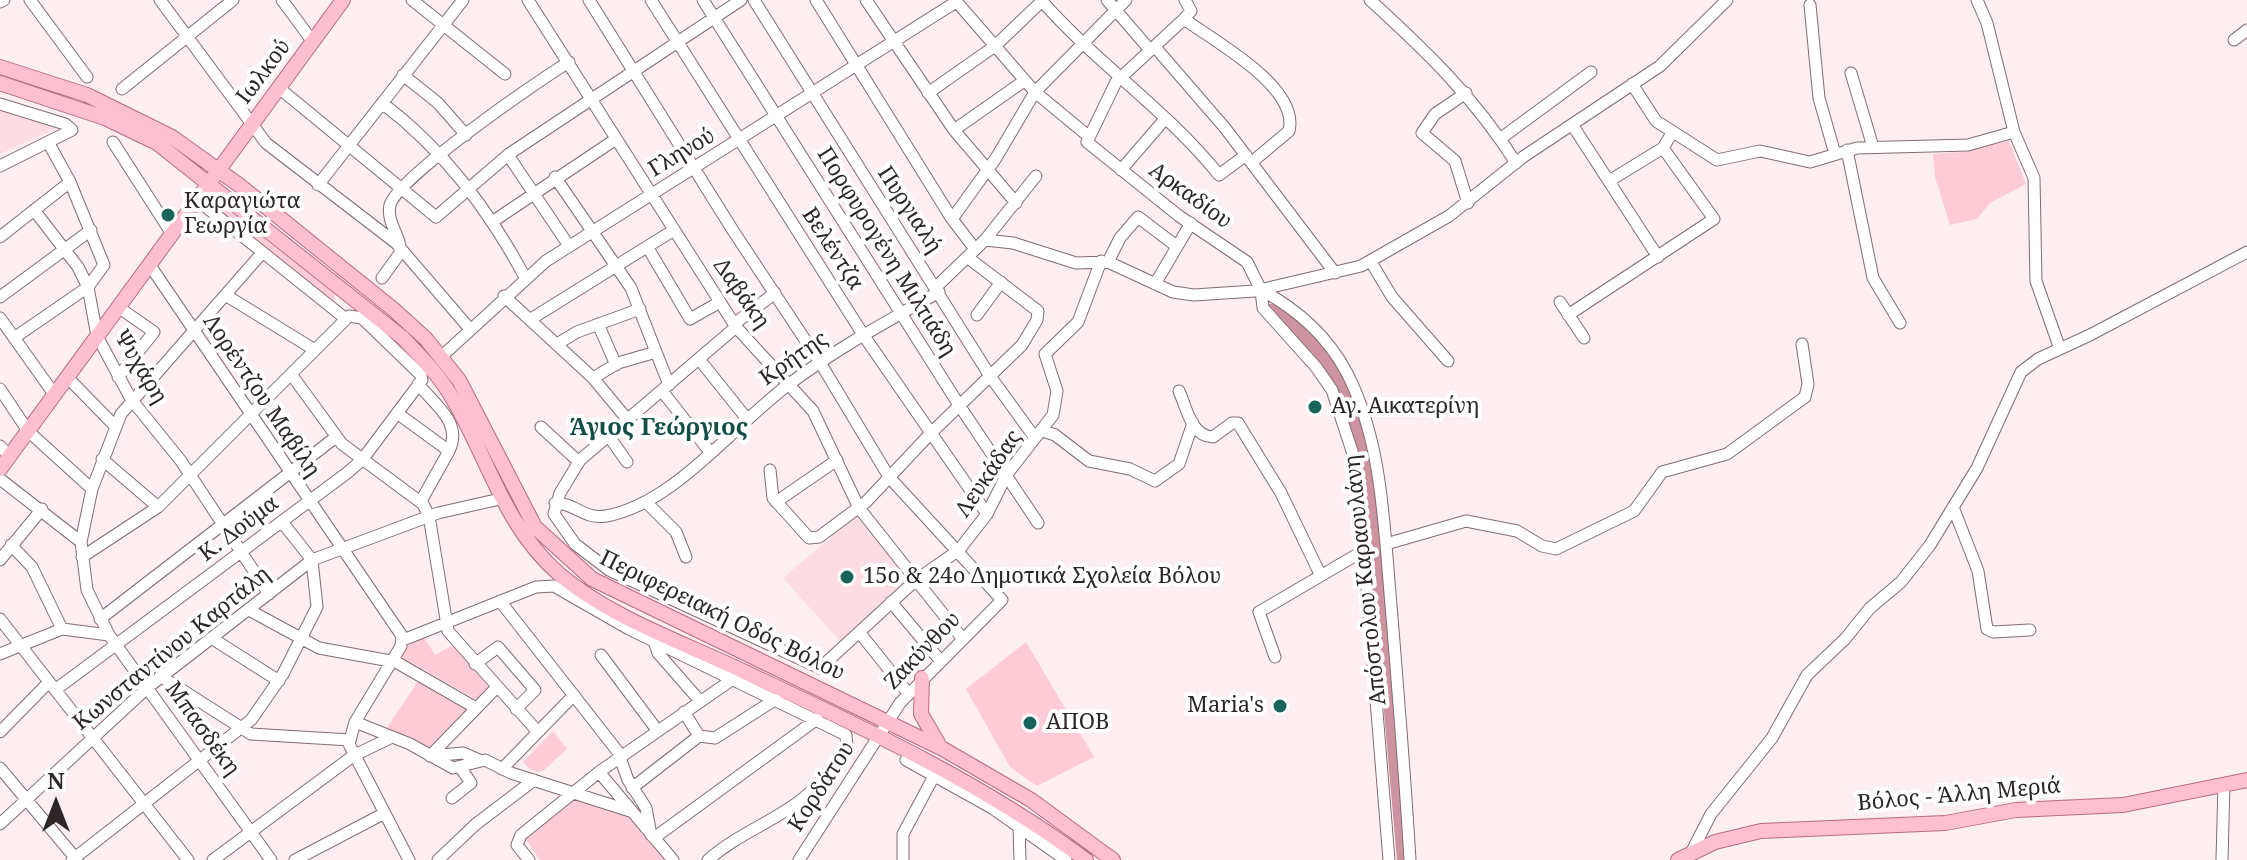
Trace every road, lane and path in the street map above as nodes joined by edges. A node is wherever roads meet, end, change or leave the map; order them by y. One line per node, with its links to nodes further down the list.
1 (30, 0): 46 (street)
2 (160, 0): 30 (street)
3 (233, 0): 30 (street)
4 (282, 0): 33 (street)
5 (343, 0): 33 (main road, Ιωλκού)
6 (463, 0): 28 (street)
7 (528, 0): 38 (street, Δαβάκη)
8 (589, 0): 41 (street)
9 (651, 0): 32 (street, Βελέντζα)
10 (703, 0): 26 (street, Πορφυρογένη Μιλτιάδη)
11 (741, 0): 26 (street)
12 (754, 0): 53 (street, Πυργιαλή)
13 (816, 0): 39 (street)
14 (866, 0): 34 (street)
15 (1042, 0): 35 (street); 36 (street)
16 (1107, 0): 25 (street)
17 (1126, 0): 25 (street)
18 (1185, 0): 27 (street)
19 (1370, 0): 56 (street)
20 (1727, 0): 50 (street)
21 (1977, 0): 65 (street)
22 (417, 1): 28 (street)
23 (956, 1): 34 (street, Γληνού); 35 (street, Αρκαδίου)
24 (1810, 5): 79 (street)
25 (1116, 10): 36 (street); 37 (street)
26 (714, 18): 32 (street); 60 (street, Πορφυρογένη Μιλτιάδη)
27 (1184, 19): 37 (street); 82 (street)
28 (443, 24): 44 (street); 45 (street)
29 (2247, 30): 31 (street)
30 (186, 36): 52 (street); 62 (street)
31 (2234, 40)
32 (677, 41): 41 (street); 68 (street, Βελέντζα)
33 (313, 42): 51 (main road, Ιωλκού)
34 (893, 43): 39 (street, Γληνού); 55 (street)
35 (995, 46): 48 (street, Αρκαδίου); 55 (street)
36 (1082, 46): 47 (street); 54 (street)
37 (1152, 48): 47 (street); 82 (street)
38 (569, 62): 57 (street, Δαβάκη); 67 (street)
39 (856, 64): 53 (street, Γληνού); 103 (street)
40 (0, 67): 76 (main road, Περιφερειακή Οδός Βόλου)
41 (634, 70): 57 (street); 85 (street)
42 (1591, 72): 71 (street)
43 (1851, 73): 77 (street)
44 (505, 74)
45 (403, 75): 58 (street); 67 (street)
46 (87, 77)
47 (1119, 78): 61 (street); 69 (street)
48 (1024, 81): 54 (street, Αρκαδίου); 64 (street)
49 (0, 83): 93 (main road, Περιφερειακή Οδός Βόλου)
50 (1632, 84): 63 (street); 66 (street)
51 (279, 88): 62 (main road, Ιωλκού); 75 (street)
52 (122, 89)
53 (810, 92): 60 (street, Γληνού); 132 (street, Πυργιαλή)
54 (1035, 92): 69 (street, Αρκαδίου); 87 (street)
55 (928, 93): 64 (street)
56 (1466, 93): 71 (street); 100 (street)
57 (591, 99): 70 (street, Δαβάκη); 80 (street)
58 (382, 103): 75 (street); 81 (street)
59 (0, 104): 72 (street)
60 (775, 115): 68 (street, Γληνού); 142 (street, Πορφυρογένη Μιλτιάδη)
61 (1165, 119): 82 (street); 88 (street)
62 (251, 125): 74 (main road, Ιωλκού); 94 (street)
63 (1573, 126): 83 (street); 91 (street)
64 (954, 130): 87 (street)
65 (2014, 132): 77 (street); 159 (street)
66 (1672, 133): 78 (street); 79 (street)
67 (466, 135): 81 (street)
68 (740, 138): 85 (street, Γληνού); 154 (street, Βελέντζα)
69 (1087, 138): 88 (street, Αρκαδίου)
70 (616, 139): 90 (street); 98 (street, Δαβάκη)
71 (1500, 139): 83 (street)
72 (48, 142): 84 (street); 92 (street, Ψυχάρη)
73 (113, 142): 110 (street)
74 (236, 145): 76 (main road); 86 (main road, Ιωλκού)
75 (349, 145): 94 (street); 96 (street)
76 (188, 147): 86 (main road, Περιφερειακή Οδός Βόλου)
77 (1873, 147): 79 (street)
78 (1663, 148): 91 (street); 121 (street)
79 (1841, 152): 148 (street)
80 (508, 155): 95 (street); 97 (street)
81 (441, 156): 95 (street); 96 (street)
82 (1249, 158): 126 (street)
83 (1516, 163): 100 (street)
84 (0, 166)
85 (696, 168): 98 (street, Γληνού); 134 (street)
86 (218, 169): 93 (main road, Ιωλκού); 162 (main road, Περιφερειακή Οδός Βόλου)
87 (987, 170): 99 (street); 103 (street)
88 (1121, 170): 106 (street, Αρκαδίου)
89 (1036, 176): 99 (street, Κρήτης)
90 (555, 177): 97 (street); 108 (street)
91 (1609, 181): 121 (street)
92 (70, 182): 102 (street); 107 (street, Ψυχάρη)
93 (209, 182): 101 (main road, Ιωλκού); 104 (main road, Περιφερειακή Οδός Βόλου)
94 (318, 185): 115 (street)
95 (469, 187): 96 (street); 105 (street)
96 (401, 189): 115 (street)
97 (533, 193): 105 (street); 114 (street)
98 (652, 195): 108 (street, Γληνού); 109 (street, Δαβάκη)
99 (1016, 203): 112 (street, Κρήτης)
100 (1468, 203): 123 (street)
101 (195, 207): 104 (main road); 110 (main road, Ιωλκού); 119 (street)
102 (34, 210): 111 (street); 117 (street)
103 (952, 219): 120 (street)
104 (257, 220): 208 (main road, Περιφερειακή Οδός Βόλου)
105 (492, 222): 127 (street)
106 (1191, 223): 113 (street); 133 (street, Αρκαδίου)
107 (91, 230): 117 (street); 131 (street, Ψυχάρη)
108 (594, 230): 114 (street, Γληνού); 125 (street)
109 (674, 230): 116 (street); 138 (street, Δαβάκη)
110 (172, 234): 124 (main road, Ιωλκού)
111 (0, 237)
112 (985, 240): 120 (street, Κρήτης); 122 (street)
113 (1175, 245): 122 (street); 130 (street)
114 (569, 246): 127 (street, Γληνού)
115 (401, 247): 128 (street); 151 (street)
116 (648, 248): 125 (street); 138 (street)
117 (66, 249): 131 (street); 137 (street)
118 (2247, 252): 159 (street)
119 (262, 253): 135 (street, Μπασδέκη); 145 (street)
120 (971, 253): 129 (street); 132 (street, Κρήτης)
121 (1658, 257): 144 (street)
122 (1105, 262): 130 (street); 190 (street, Λευκάδας)
123 (1371, 262): 126 (street); 164 (street)
124 (149, 264): 140 (main road, Ιωλκού); 152 (street, Λορέντζου Μαβίλη)
125 (617, 265): 141 (street); 147 (street)
126 (1335, 273): 133 (street)
127 (525, 277): 136 (street, Γληνού)
128 (382, 278)
129 (1001, 282): 143 (street); 168 (street)
130 (1155, 284): 133 (street)
131 (88, 287): 153 (street, Ψυχάρη); 155 (street)
132 (937, 290): 142 (street, Κρήτης); 168 (street, Πυργιαλή)
133 (1261, 290): 224 (street, Απόστολου Καραουλάνη); 228 (street, Αρκαδίου)
134 (775, 293): 150 (street); 165 (street)
135 (227, 296): 152 (street, Μπασδέκη); 160 (street)
136 (504, 296): 147 (street); 151 (street, Γληνού)
137 (0, 297)
138 (720, 302): 150 (street, Δαβάκη)
139 (1560, 302): 144 (street)
140 (118, 307): 153 (main road, Ιωλκού); 170 (street)
141 (640, 309): 149 (street); 161 (street)
142 (902, 313): 154 (street, Κρήτης); 179 (street, Πορφυρογένη Μιλτιάδη)
143 (977, 315)
144 (1568, 315): 156 (street)
145 (349, 317): 160 (street); 172 (street)
146 (0, 318): 155 (street)
147 (531, 319): 157 (street)
148 (1900, 323)
149 (598, 324): 157 (street); 166 (street)
150 (735, 325): 163 (street); 173 (street, Δαβάκη)
151 (469, 328): 162 (street, Γληνού)
152 (195, 333): 178 (street, Μπασδέκη); 181 (street, Λορέντζου Μαβίλη)
153 (97, 336): 169 (main road, Ιωλκού); 170 (street, Ψυχάρη)
154 (864, 336): 165 (street, Κρήτης); 188 (street, Βελέντζα)
155 (14, 338): 177 (street)
156 (1584, 338)
157 (557, 344): 171 (street)
158 (1802, 344): 224 (street)
159 (2060, 349): 215 (street)
160 (315, 350): 167 (street)
161 (656, 352): 166 (street); 174 (street)
162 (442, 356): 275 (main road, Περιφερειακή Οδός Βόλου)
163 (699, 359): 174 (street); 183 (street)
164 (1448, 361)
165 (821, 364): 173 (street, Κρήτης); 205 (street)
166 (616, 365): 171 (street)
167 (291, 374): 181 (street); 191 (street)
168 (990, 376): 179 (street); 190 (street, Πυργιαλή)
169 (67, 377): 177 (main road, Ιωλκού); 185 (street)
170 (118, 377): 178 (street, Ψυχάρη)
171 (593, 378): 182 (street)
172 (420, 380): 180 (street, Κ. Δούμα); 193 (street)
173 (788, 384): 183 (street, Κρήτης); 197 (street, Δαβάκη)
174 (665, 388): 182 (street); 194 (street)
175 (0, 389): 187 (street)
176 (1179, 391): 184 (street)
177 (54, 394): 187 (main road, Ιωλκού)
178 (131, 399): 185 (street, Μπασδέκη); 203 (street, Ψυχάρη)
179 (959, 405): 188 (street); 204 (street, Πορφυρογένη Μιλτιάδη)
180 (397, 413): 193 (street); 196 (street, Κ. Δούμα)
181 (250, 415): 202 (street, Λορέντζου Μαβίλη); 203 (street)
182 (627, 419): 189 (street)
183 (747, 419): 194 (street, Κρήτης)
184 (1193, 423): 190 (street); 234 (street)
185 (114, 425): 195 (street, Μπασδέκη)
186 (541, 427): 198 (street)
187 (28, 431): 192 (main road, Ιωλκού); 207 (street)
188 (930, 434): 205 (street); 218 (street, Βελέντζα)
189 (608, 435): 198 (street); 199 (street)
190 (1039, 435): 204 (street, Λευκάδας)
191 (336, 437): 196 (street); 202 (street)
192 (5, 451): 200 (main road, Ιωλκού)
193 (449, 451): 209 (street)
194 (710, 452): 211 (street, Κρήτης)
195 (102, 459): 207 (street, Μπασδέκη); 214 (street)
196 (362, 460): 209 (street); 210 (street, Κ. Δούμα)
197 (837, 460): 212 (street); 216 (street, Δαβάκη)
198 (579, 462): 213 (street)
199 (627, 462)
200 (0, 469)
201 (770, 470): 212 (street)
202 (288, 472): 210 (street, Λορέντζου Μαβίλη); 222 (street)
203 (190, 474): 214 (street); 222 (street, Ψυχάρη)
204 (1007, 474): 218 (street, Λευκάδας); 221 (street, Πορφυρογένη Μιλτιάδη)
205 (889, 477): 216 (street); 227 (street)
206 (0, 479): 217 (street)
207 (92, 489): 223 (street, Μπασδέκη)
208 (500, 499): 219 (street); 281 (main road, Περιφερειακή Οδός Βόλου)
209 (421, 501): 219 (street)
210 (309, 502): 220 (street, Κ. Δούμα); 226 (street, Λορέντζου Μαβίλη)
211 (646, 502): 213 (street, Κρήτης); 231 (street)
212 (776, 502): 216 (street)
213 (555, 503): 245 (street, Λευκάδας)
214 (158, 507): 230 (street)
215 (1953, 507): 244 (street); 312 (street)
216 (859, 508): 235 (street, Δαβάκη)
217 (42, 509): 223 (street); 225 (street)
218 (987, 514): 227 (street, Λευκάδας)
219 (429, 516): 226 (street); 242 (street)
220 (282, 522): 229 (street, Κ. Δούμα); 233 (street)
221 (1038, 523)
222 (224, 525): 229 (street, Ψυχάρη); 241 (street)
223 (81, 542): 230 (street, Μπασδέκη)
224 (1386, 544): 330 (street, Απόστολου Καραουλάνη)
225 (11, 545): 232 (street); 243 (street)
226 (342, 549): 233 (street, Κωνσταντίνου Καρτάλη); 249 (street, Λορέντζου Μαβίλη)
227 (959, 550): 235 (street, Λευκάδας); 246 (street, Ζακύνθου)
228 (1363, 551): 234 (street); 329 (street, Αρκαδίου)
229 (242, 552): 236 (street, Ψυχάρη); 248 (street, Κ. Δούμα)
230 (82, 557): 241 (street, Μπασδέκη)
231 (686, 557)
232 (0, 560)
233 (312, 560): 236 (street, Κωνσταντίνου Καρτάλη); 250 (street)
234 (1320, 574): 255 (street)
235 (916, 580): 238 (street, Λευκάδας); 246 (street, Δαβάκη)
236 (269, 594): 239 (street, Κωνσταντίνου Καρτάλη)
237 (500, 601): 242 (street); 251 (street); 268 (street)
238 (891, 602): 245 (street, Λευκάδας); 256 (street)
239 (249, 610): 247 (street, Κωνσταντίνου Καρτάλη); 250 (street)
240 (0, 619): 252 (street)
241 (100, 619): 248 (street, Μπασδέκη)
242 (446, 623): 249 (street); 258 (street)
243 (62, 629): 248 (street); 252 (street)
244 (2030, 630)
245 (859, 632): 267 (street)
246 (962, 638): 256 (street, Ζακύνθου)
247 (213, 639): 259 (street, Κωνσταντίνου Καρτάλη); 263 (street)
248 (113, 640): 260 (street, Μπασδέκη); 264 (street, Κ. Δούμα)
249 (403, 640): 257 (street)
250 (302, 641): 257 (street); 263 (street)
251 (654, 641): 262 (street); 270 (street)
252 (20, 645): 253 (street); 264 (street)
253 (0, 654)
254 (601, 655): 278 (street)
255 (1275, 657)
256 (939, 659): 261 (street, Ζακύνθου)
257 (392, 660): 271 (street); 276 (street)
258 (475, 664): 266 (street); 272 (street)
259 (164, 676): 260 (street); 265 (street, Κωνσταντίνου Καρτάλη); 277 (street)
260 (140, 677): 265 (street, Μπασδέκη)
261 (922, 678): 267 (street, Ζακύνθου); 286 (main road)
262 (733, 679): 269 (street); 270 (street)
263 (279, 681): 277 (street)
264 (52, 686): 279 (street, Κ. Δούμα); 284 (street)
265 (147, 688): 284 (street, Κωνσταντίνου Καρτάλη); 290 (street, Μπασδέκη)
266 (496, 688): 271 (street); 272 (street)
267 (908, 693): 275 (street, Ζακύνθου)
268 (574, 695): 280 (street); 289 (street)
269 (776, 699): 274 (street); 282 (street)
270 (700, 701): 273 (street)
271 (476, 708): 288 (street)
272 (516, 709): 280 (street)
273 (684, 712): 278 (street); 282 (street)
274 (817, 719): 311 (street); 322 (street)
275 (888, 721): 281 (street, Ζακύνθου); 286 (main road, Περιφερειακή Οδός Βόλου)
276 (355, 722): 283 (street); 285 (street)
277 (241, 728): 285 (street); 290 (street)
278 (657, 730): 289 (street)
279 (0, 732)
280 (538, 732): 295 (street)
281 (879, 735): 323 (street, Κορδάτου); 327 (main road, Περιφερειακή Οδός Βόλου)
282 (699, 736): 301 (street)
283 (392, 737): 287 (street); 288 (street)
284 (93, 738): 304 (street, Κωνσταντίνου Καρτάλη); 305 (street)
285 (350, 740): 287 (street)
286 (943, 749): 328 (main road, Περιφερειακή Οδός Βόλου)
287 (353, 756): 307 (street); 310 (street)
288 (430, 756): 291 (street); 293 (street)
289 (621, 758): 296 (street); 301 (street)
290 (200, 760): 305 (street); 310 (street, Μπασδέκη)
291 (479, 760): 293 (street); 295 (street)
292 (906, 760): 297 (street)
293 (460, 767): 303 (street)
294 (0, 768): 304 (street)
295 (502, 769): 298 (street)
296 (599, 772): 302 (street); 306 (street)
297 (934, 776): 309 (street); 324 (street)
298 (534, 780): 302 (street); 319 (street)
299 (2247, 780): 300 (main road, Βόλος - Άλλη Μεριά)
300 (2224, 784): 312 (main road, Βόλος - Άλλη Μεριά); 332 (street)
301 (632, 788): 311 (street)
302 (571, 793): 306 (street); 320 (street)
303 (452, 798)
304 (26, 799): 308 (street, Κωνσταντίνου Καρτάλη); 313 (street)
305 (144, 802): 313 (street); 314 (street)
306 (630, 811): 311 (street)
307 (383, 814): 317 (street); 318 (street)
308 (0, 824)
309 (1019, 825): 325 (street); 326 (street)
310 (251, 832): 315 (street); 316 (street, Μπασδέκη)
311 (653, 836): 321 (street)
312 (1692, 851): 331 (main road, Βόλος - Άλλη Μεριά)
313 (75, 859)
314 (188, 860)
315 (213, 860)
316 (271, 860)
317 (295, 860)
318 (409, 860)
319 (438, 860)
320 (529, 860)
321 (673, 860)
322 (708, 860)
323 (799, 860)
324 (903, 860)
325 (1020, 860)
326 (1066, 860)
327 (1086, 860)
328 (1113, 860)
329 (1389, 860)
330 (1410, 860)
331 (1678, 860)
332 (2222, 860)

